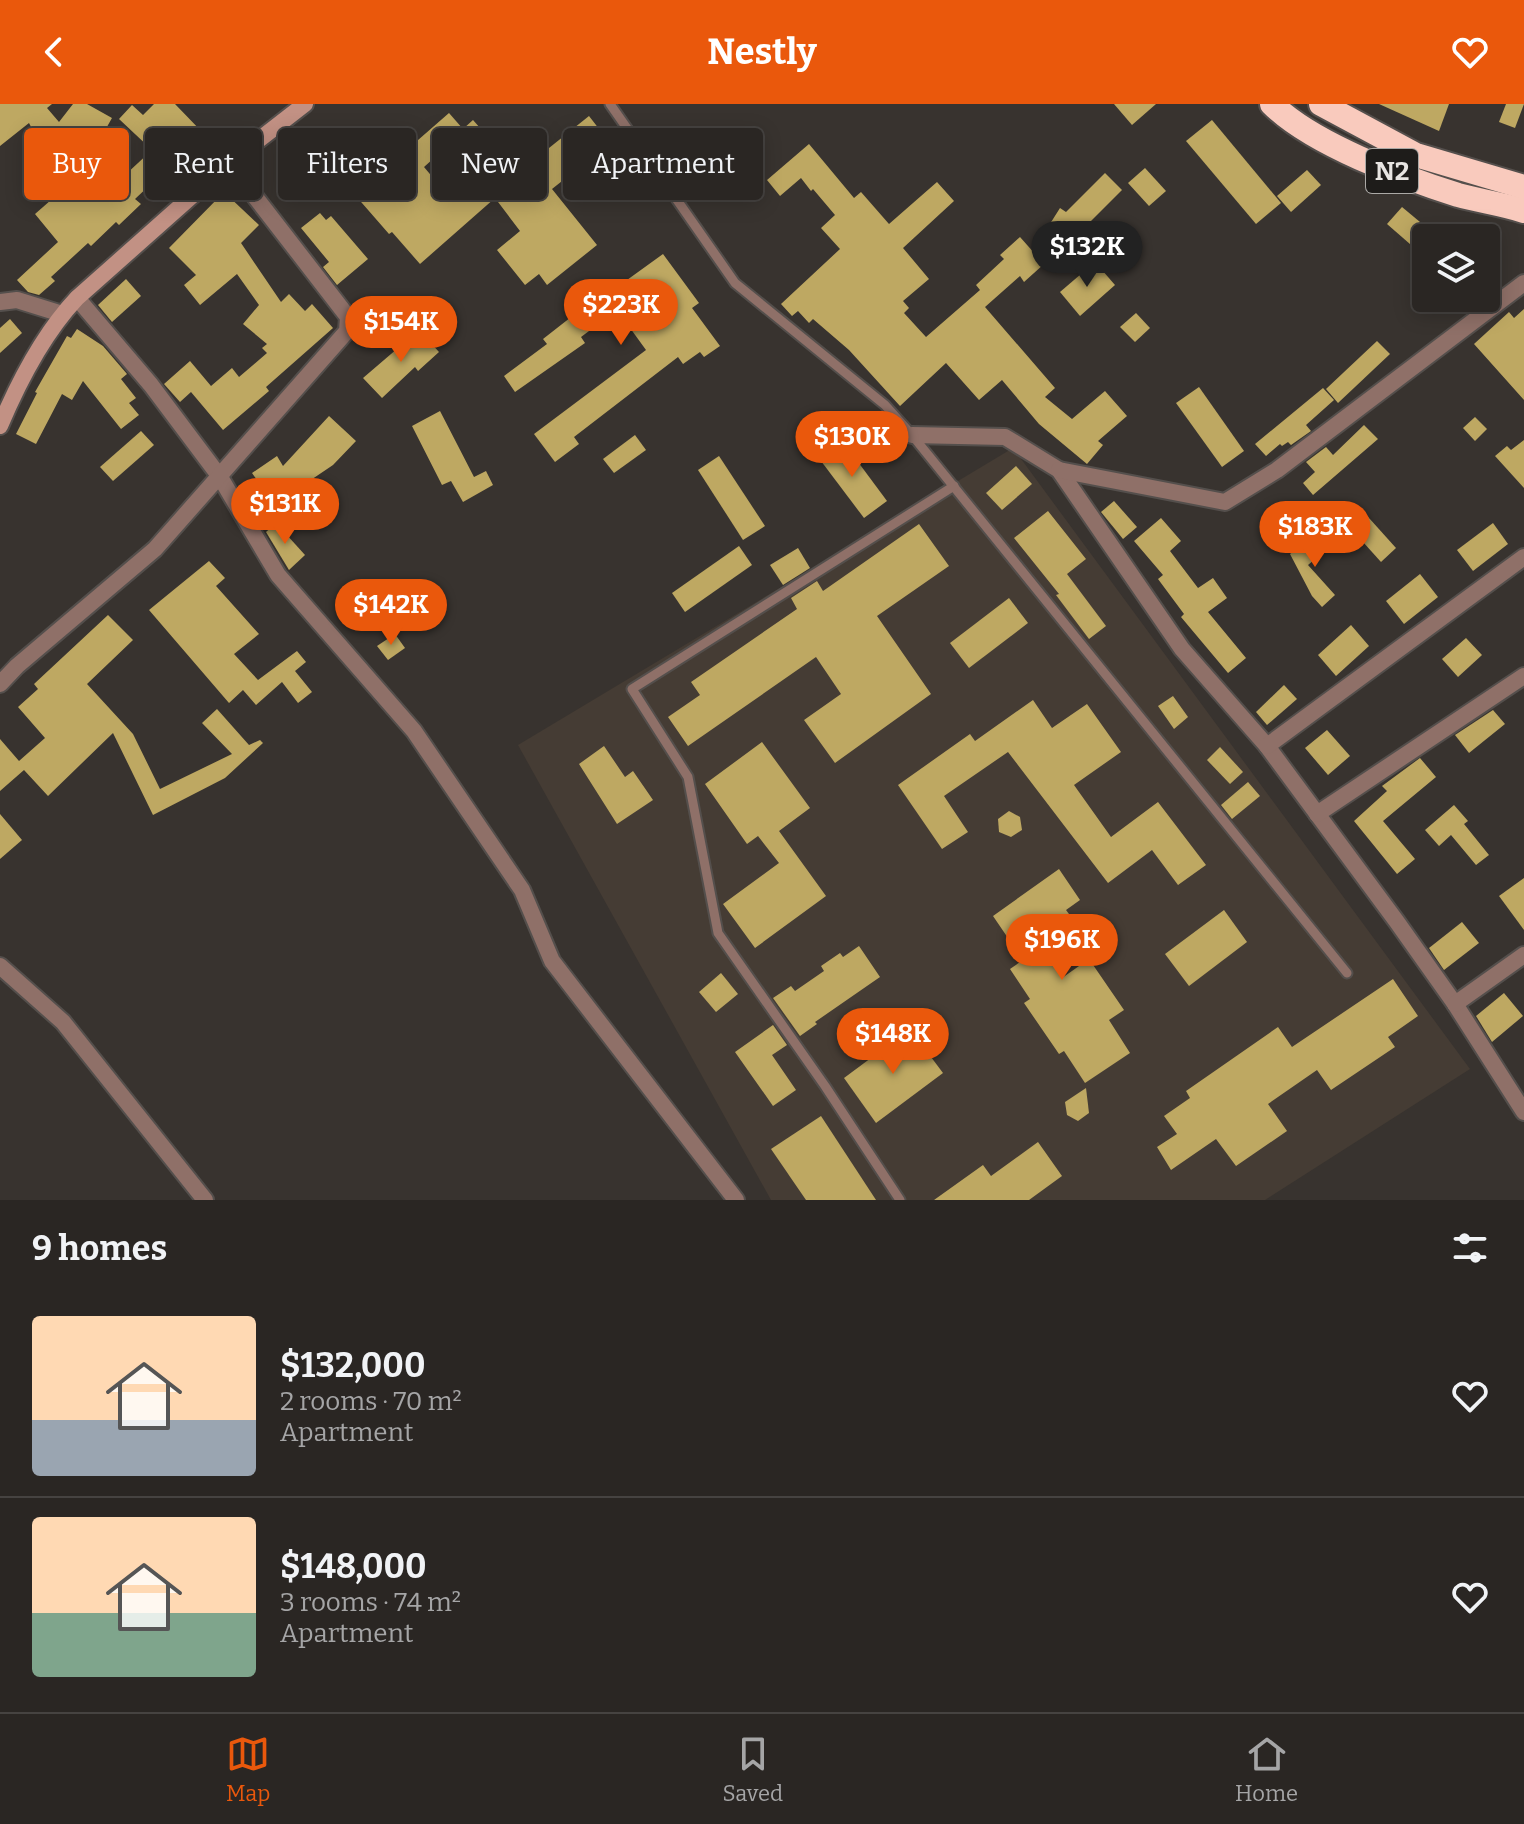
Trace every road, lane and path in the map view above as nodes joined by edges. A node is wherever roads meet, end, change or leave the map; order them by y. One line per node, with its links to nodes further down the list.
1 (305, 104): 5 (main road)
2 (610, 104): 15 (lane)
3 (1272, 104): 9 (highway, N2)
4 (1321, 104): 6 (highway, N2)
5 (262, 137)
6 (1524, 187)
7 (187, 200): 11 (main road)
8 (258, 200): 17 (street)
9 (1524, 211)
10 (1524, 283): 16 (street)
11 (77, 298): 13 (main road); 17 (street)
12 (0, 302): 13 (street)
13 (62, 314): 14 (main road)
14 (0, 426)
15 (912, 435): 16 (street); 18 (lane)
16 (1059, 470): 22 (street)
17 (220, 477): 21 (street); 30 (street)
18 (954, 486): 26 (lane); 31 (lane)
19 (1524, 557): 22 (street)
20 (1524, 676): 23 (street)
21 (0, 684)
22 (1267, 746): 23 (street)
23 (1317, 814): 27 (street)
24 (1524, 955): 27 (street)
25 (0, 966): 29 (street)
26 (1347, 973)
27 (1455, 1004): 28 (street)
28 (1524, 1112)
29 (205, 1200)
30 (736, 1200)
31 (900, 1200)

